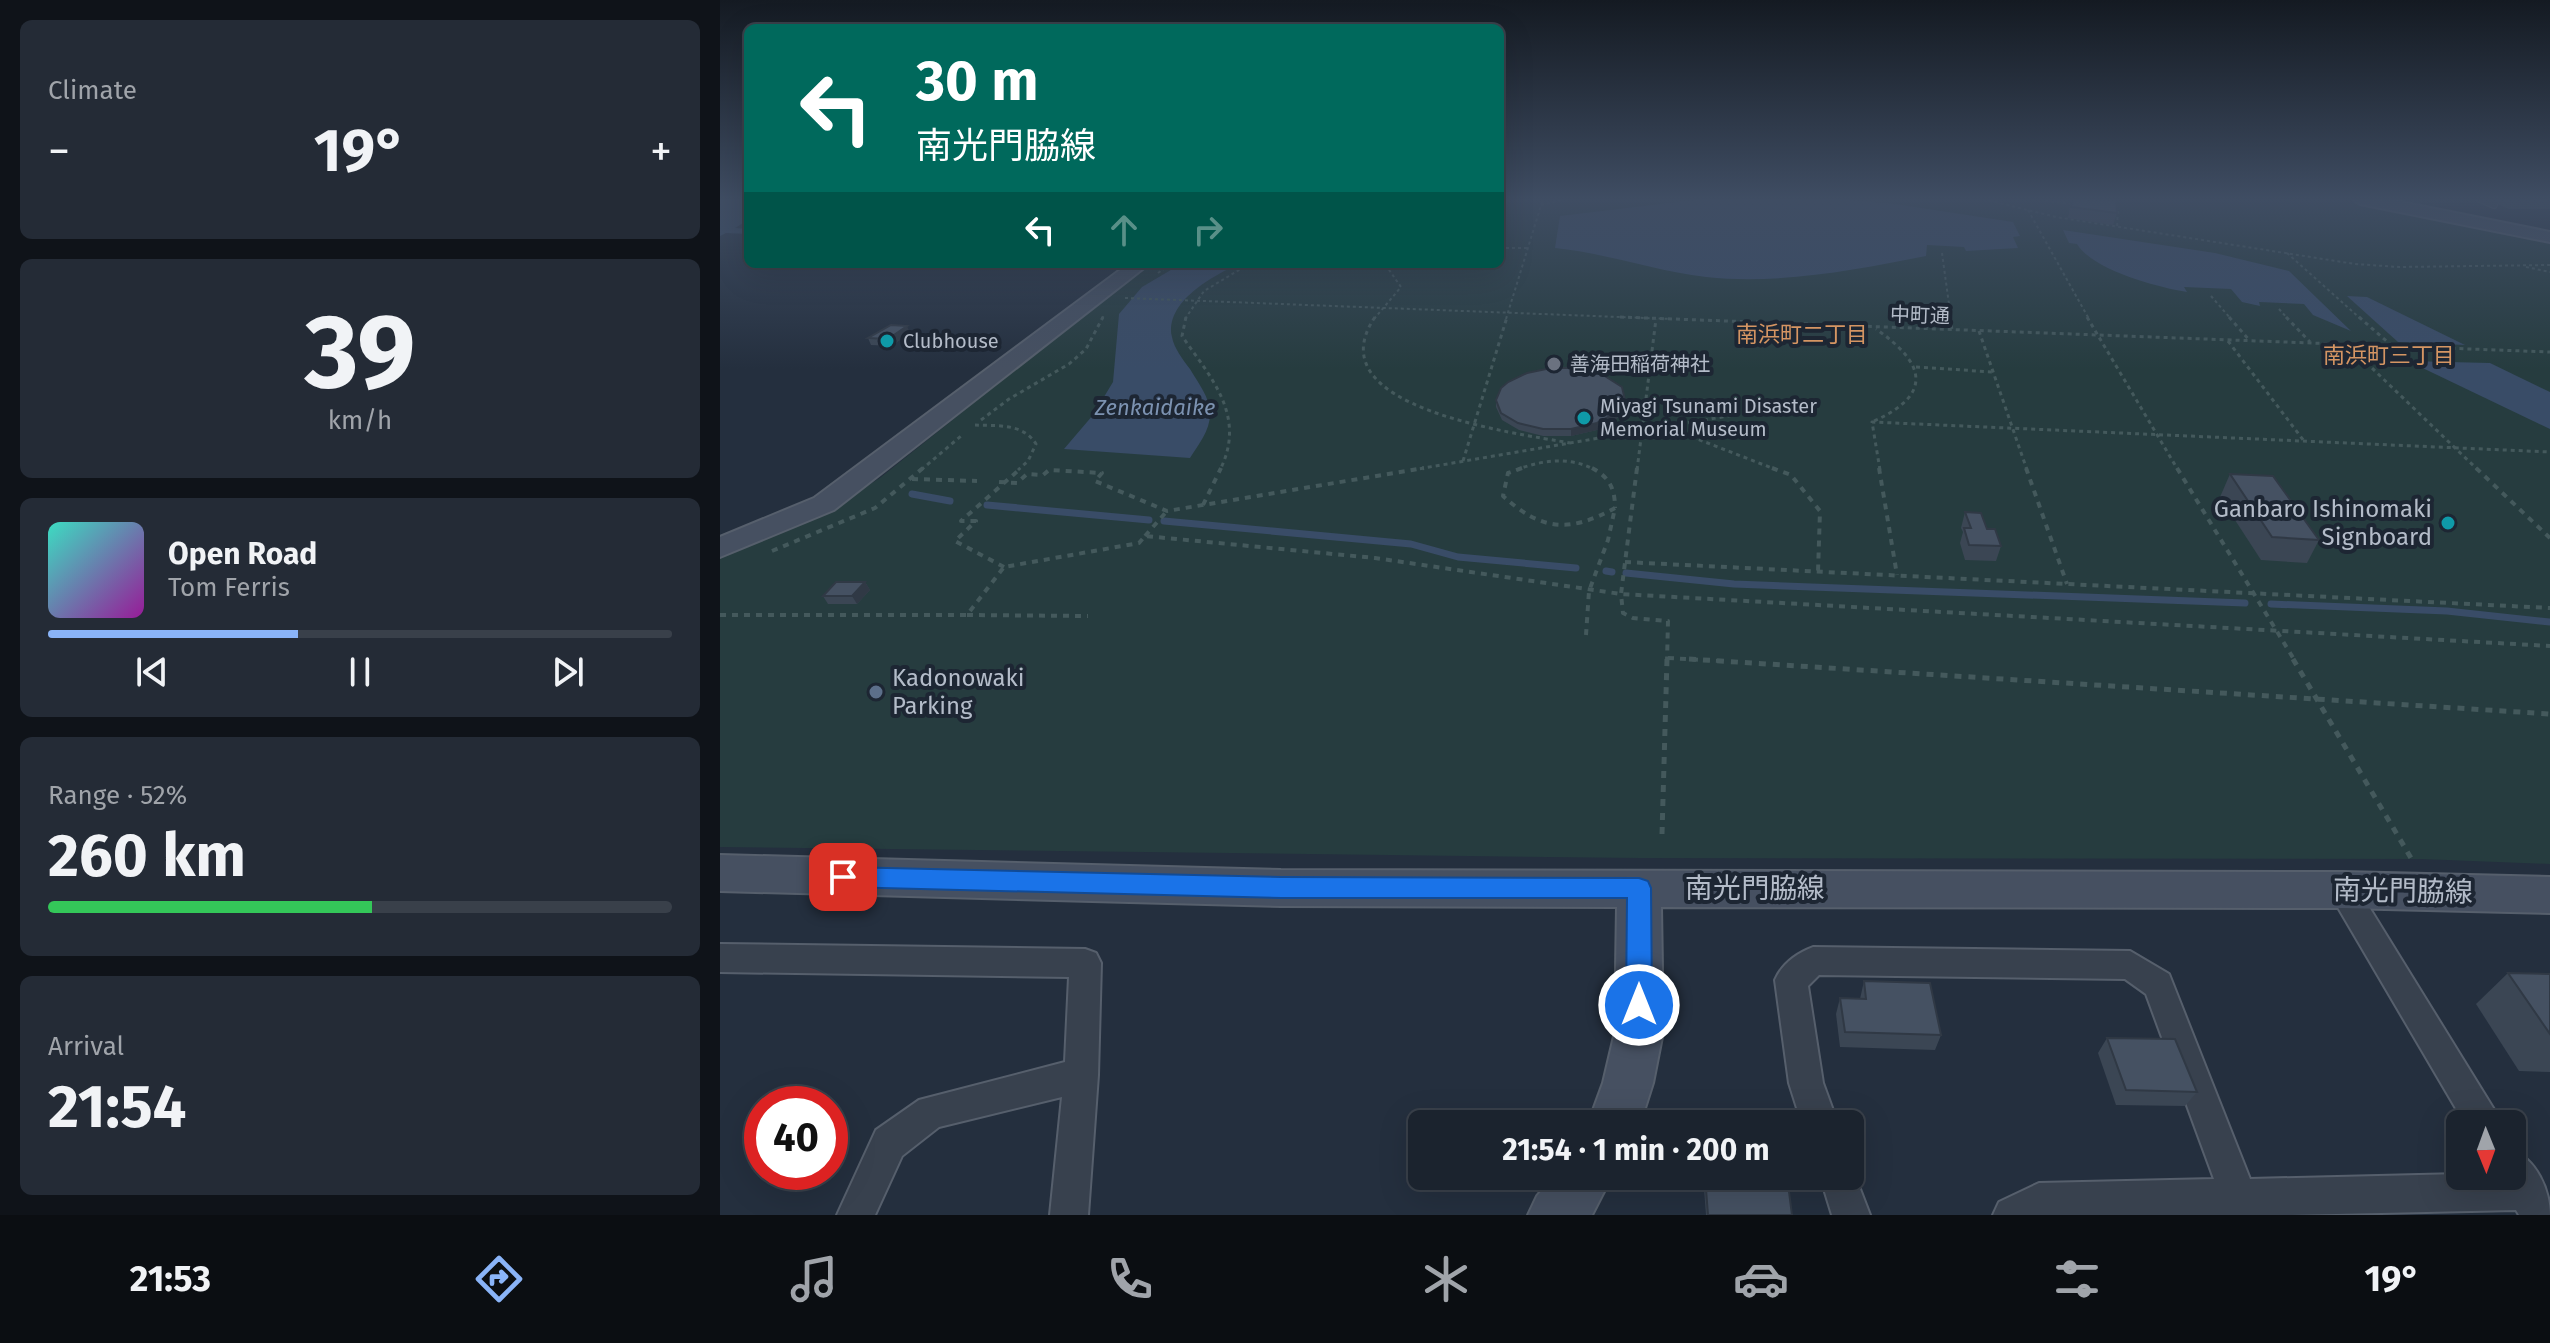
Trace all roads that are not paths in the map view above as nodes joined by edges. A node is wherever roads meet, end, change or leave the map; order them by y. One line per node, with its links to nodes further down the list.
1 (1136, 268): 2 (street)
2 (720, 548)
3 (720, 873): 4 (street, 南光門脇線)
4 (1639, 888): 5 (street, 南光門脇線); 9 (street)
5 (2343, 890): 6 (street, 南光門脇線); 11 (street)
6 (2550, 895)
7 (720, 958): 8 (street)
8 (1081, 1075): 15 (street); 16 (street)
9 (1619, 1110)
10 (1815, 1110): 14 (street)
11 (2477, 1110)
12 (1843, 1190): 17 (street)
13 (2526, 1191): 14 (street)
14 (2239, 1197): 18 (street)
15 (856, 1215)
16 (1069, 1215)
17 (1851, 1215)
18 (2012, 1215)

